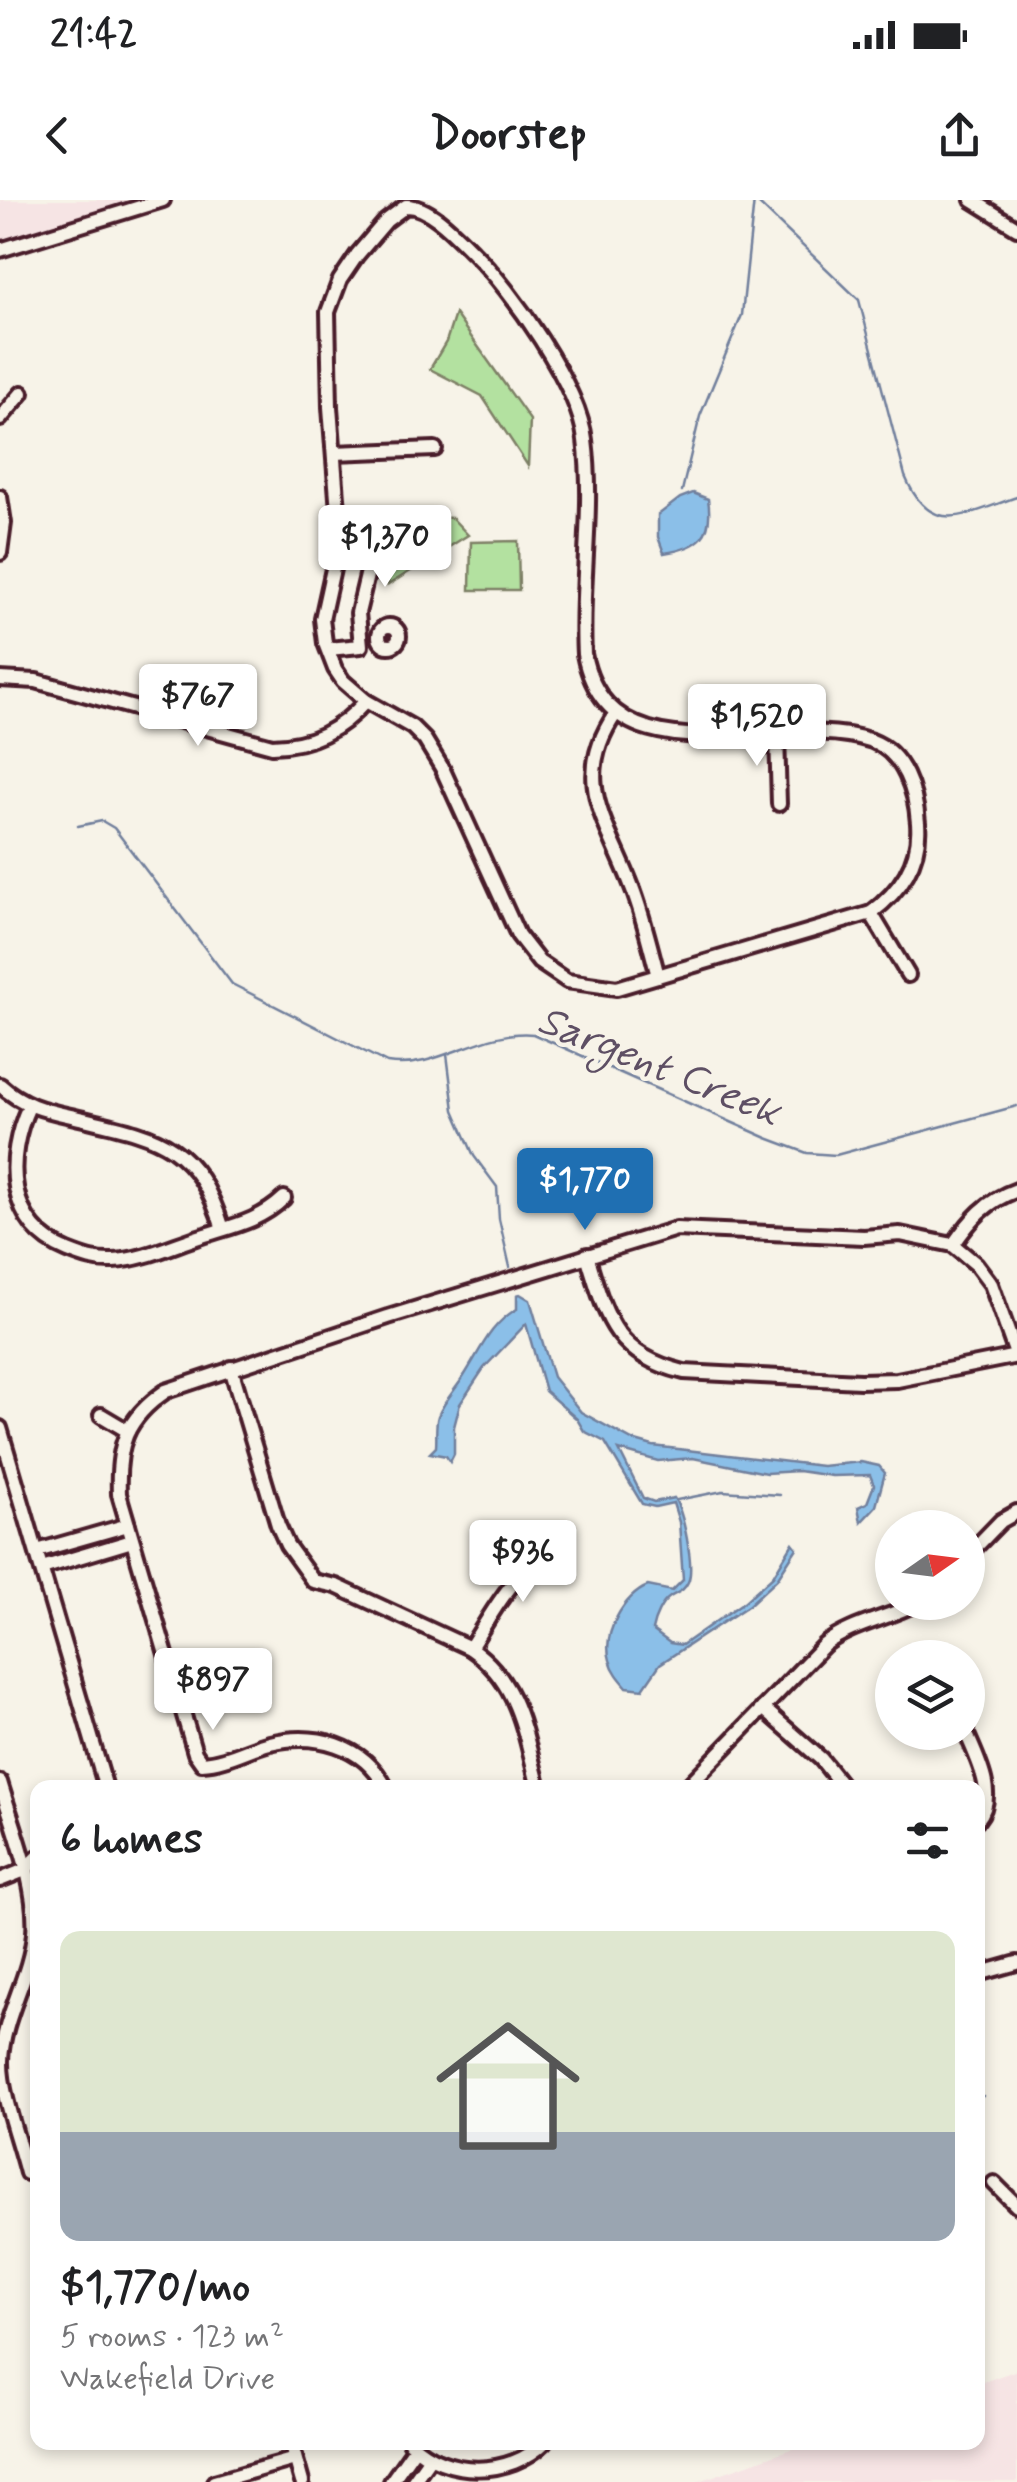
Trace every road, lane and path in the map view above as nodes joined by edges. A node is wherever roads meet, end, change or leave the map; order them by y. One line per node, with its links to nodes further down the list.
1 (163, 200): 4 (street)
2 (972, 200): 3 (street)
3 (1017, 228)
4 (0, 250)
5 (22, 393): 6 (street)
6 (0, 418)
7 (435, 449): 8 (street)
8 (334, 453): 10 (street); 17 (street)
9 (0, 497): 11 (street)
10 (340, 537): 13 (street); 14 (street)
11 (0, 553)
12 (382, 644): 13 (street)
13 (361, 646): 14 (street)
14 (328, 649): 16 (street)
15 (0, 679): 16 (street)
16 (366, 701): 22 (street)
17 (616, 713): 18 (street); 22 (street)
18 (778, 734): 19 (street); 20 (street)
19 (779, 804)
20 (871, 913): 21 (street); 22 (street)
21 (908, 975)
22 (658, 976)
23 (0, 1086): 24 (street)
24 (29, 1106): 27 (street); 27 (street)
25 (1017, 1190): 28 (street)
26 (284, 1198): 27 (street)
27 (223, 1229)
28 (953, 1245): 29 (street); 30 (street)
29 (587, 1254): 30 (street); 31 (street)
30 (1017, 1356)
31 (231, 1368): 34 (street); 43 (street)
32 (101, 1415): 34 (street)
33 (0, 1428): 40 (street)
34 (128, 1430): 36 (street)
35 (1017, 1512): 37 (street)
36 (128, 1524): 38 (street); 40 (street)
37 (985, 1537)
38 (132, 1541): 41 (street); 47 (street)
39 (566, 1547): 43 (street)
40 (37, 1551): 41 (street)
41 (42, 1568): 46 (street)
42 (879, 1620): 44 (street)
43 (470, 1648): 48 (street)
44 (763, 1708): 49 (street); 50 (street)
45 (972, 1750): 51 (street)
46 (104, 1780)
47 (380, 1780)
48 (538, 1780)
49 (694, 1780)
50 (837, 1780)
51 (983, 1780)
52 (0, 1782): 53 (street)
53 (30, 1869)
54 (30, 1872): 55 (street)
55 (0, 1880)
56 (30, 1947): 59 (street)
57 (1017, 1962): 58 (street)
58 (985, 1972)
59 (27, 2173)
60 (994, 2183): 61 (street)
61 (1017, 2206)
62 (293, 2450): 65 (street)
63 (420, 2450): 64 (street); 68 (street); 69 (street)
64 (537, 2450)
65 (295, 2458): 66 (street); 67 (street)
66 (214, 2482)
67 (302, 2482)
68 (392, 2482)
69 (413, 2482)

